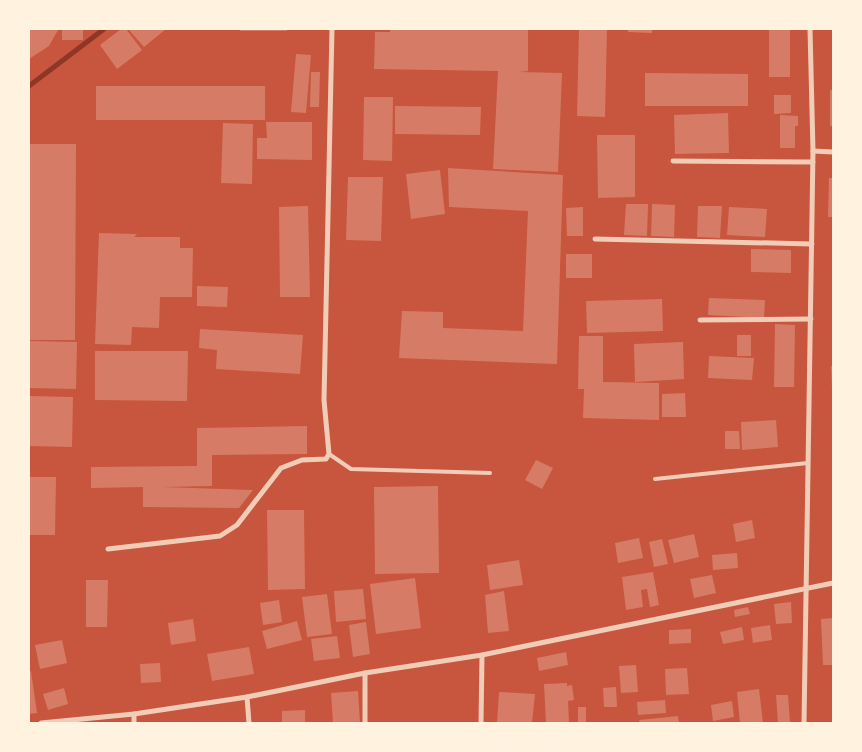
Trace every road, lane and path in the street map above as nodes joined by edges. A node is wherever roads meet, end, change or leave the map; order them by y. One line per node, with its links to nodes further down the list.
1 (332, 29): 11 (street)
2 (810, 29): 3 (street)
3 (813, 152): 4 (street); 6 (street)
4 (833, 152)
5 (673, 161): 6 (street)
6 (813, 162): 8 (street)
7 (595, 239): 8 (street)
8 (812, 244): 9 (street)
9 (811, 319): 10 (street); 12 (street)
10 (700, 320)
11 (330, 454): 13 (lane); 15 (street)
12 (808, 463): 14 (lane); 17 (street)
13 (490, 473)
14 (655, 479)
15 (108, 549)
16 (833, 583): 17 (street)
17 (805, 589): 18 (street); 27 (street)
18 (482, 655): 19 (street); 26 (street)
19 (365, 673): 20 (street); 25 (street)
20 (246, 697): 21 (street); 24 (street)
21 (134, 714): 22 (street); 23 (street)
22 (41, 723)
23 (134, 723)
24 (249, 723)
25 (365, 723)
26 (481, 723)
27 (804, 723)

